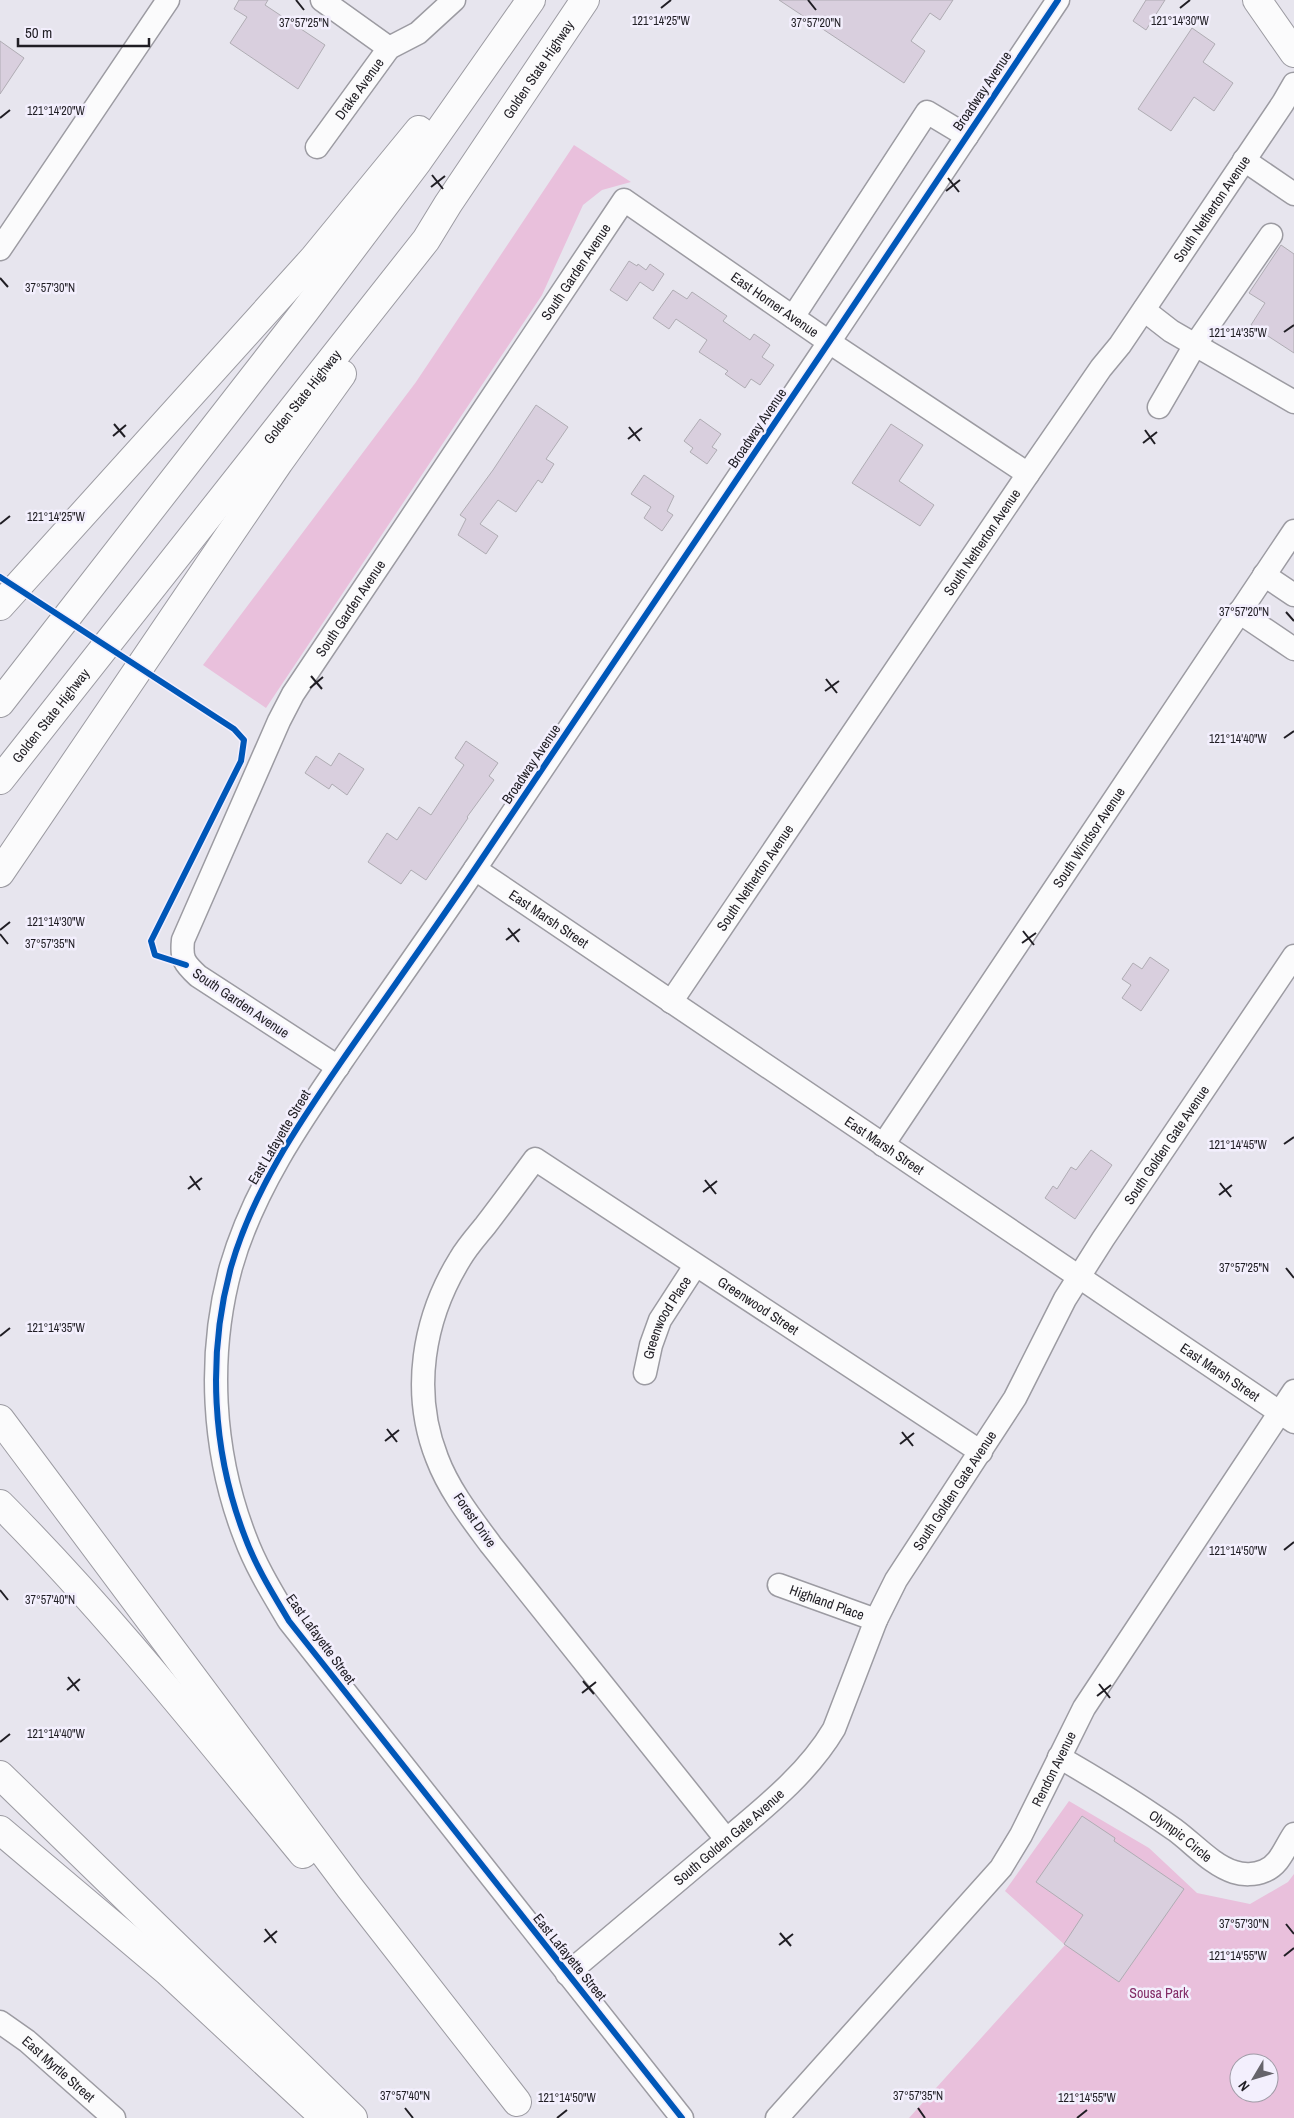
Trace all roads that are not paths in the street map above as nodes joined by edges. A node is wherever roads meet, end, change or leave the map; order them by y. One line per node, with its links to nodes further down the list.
1 (168, 0): 19 (street)
2 (322, 0): 9 (street)
3 (454, 0): 9 (street, Drake Avenue)
4 (523, 0): 30 (main road)
5 (531, 0): 33 (main road)
6 (585, 0): 18 (main road, Golden State Highway)
7 (1058, 0): 12 (street, Broadway Avenue)
8 (1257, 0): 10 (main road)
9 (389, 48): 13 (street, Drake Avenue)
10 (1294, 54)
11 (1294, 84): 14 (street, South Netherton Avenue)
12 (967, 136): 21 (street); 22 (street, Broadway Avenue)
13 (317, 147)
14 (1244, 160): 15 (street); 20 (street, South Netherton Avenue)
15 (1294, 194)
16 (624, 200): 21 (street, East Horner Avenue); 39 (street, South Garden Avenue)
17 (1271, 235): 23 (street)
18 (426, 240): 34 (main road, Golden State Highway); 36 (main road)
19 (0, 250)
20 (1144, 310): 23 (street); 26 (street, South Netherton Avenue)
21 (793, 317): 22 (street, East Horner Avenue)
22 (829, 342): 26 (street, East Horner Avenue); 35 (street, Broadway Avenue)
23 (1195, 345): 24 (street); 25 (street)
24 (1294, 402)
25 (1159, 407)
26 (1028, 474): 38 (street, South Netherton Avenue)
27 (1294, 531): 28 (street, South Windsor Avenue)
28 (1264, 575): 29 (street); 31 (street, South Windsor Avenue)
29 (1291, 587)
30 (0, 606)
31 (1239, 612): 32 (street); 40 (street, South Windsor Avenue)
32 (1294, 649)
33 (0, 703)
34 (0, 780)
35 (475, 869): 38 (street, East Marsh Street); 39 (street, East Lafayette Street)
36 (0, 873)
37 (1294, 956): 43 (street, South Golden Gate Avenue)
38 (671, 1002): 40 (street, East Marsh Street)
39 (338, 1068): 57 (street, East Lafayette Street)
40 (883, 1145): 43 (street, East Marsh Street)
41 (535, 1159): 42 (street, Greenwood Street); 56 (street, Forest Drive)
42 (695, 1266): 44 (street, Greenwood Place); 48 (street, Greenwood Street)
43 (1078, 1277): 46 (street, East Marsh Street); 48 (street, South Golden Gate Avenue)
44 (645, 1373)
45 (1294, 1391): 46 (street, Rendon Avenue)
46 (1287, 1417): 52 (street, Rendon Avenue)
47 (0, 1419): 59 (main road)
48 (981, 1452): 51 (street, South Golden Gate Avenue)
49 (0, 1504): 59 (main road)
50 (779, 1585): 51 (street, Highland Place)
51 (876, 1620): 56 (street, South Golden Gate Avenue)
52 (1059, 1757): 55 (street, Olympic Circle); 64 (street, Rendon Avenue)
53 (0, 1775): 62 (main road)
54 (0, 1830): 61 (main road)
55 (1294, 1834)
56 (726, 1839): 57 (street, South Golden Gate Avenue)
57 (567, 1974): 63 (street, East Lafayette Street)
58 (0, 2022): 60 (street, East Myrtle Street)
59 (523, 2110)
60 (114, 2118)
61 (325, 2118)
62 (353, 2118)
63 (682, 2118)
64 (777, 2118)

